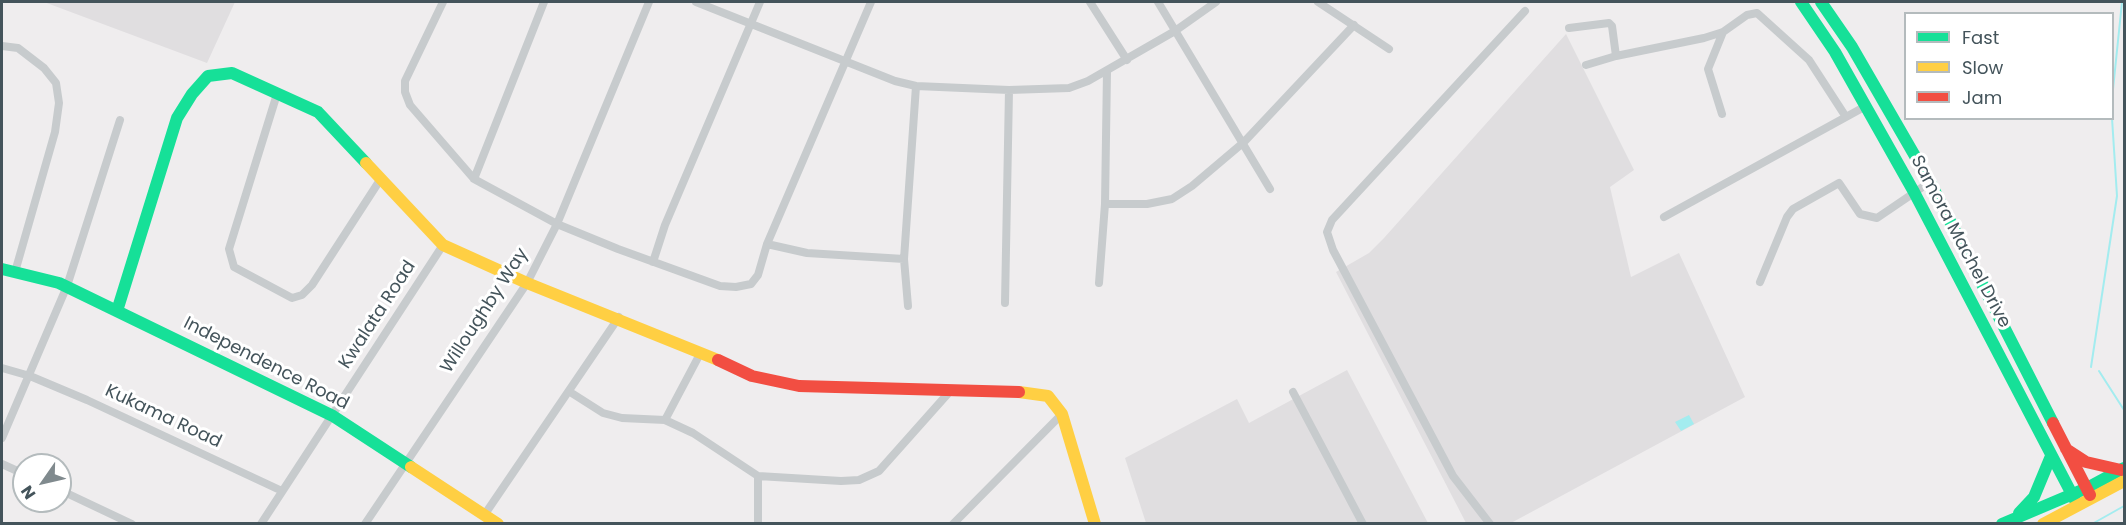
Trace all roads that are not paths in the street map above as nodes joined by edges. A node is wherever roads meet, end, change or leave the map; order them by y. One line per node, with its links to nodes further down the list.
1 (443, 2): 34 (street)
2 (544, 2): 34 (street)
3 (649, 2): 41 (street, Willoughby Way)
4 (696, 2): 14 (street)
5 (760, 2): 14 (street)
6 (871, 2): 23 (street)
7 (1090, 2): 22 (street)
8 (1158, 2): 17 (street)
9 (1216, 2): 17 (street)
10 (1318, 2): 15 (street)
11 (1801, 2): 29 (street, Samora Machel Drive)
12 (1821, 2): 36 (street, Samora Machel Drive)
13 (1525, 11): 85 (street)
14 (751, 23): 23 (street); 45 (street)
15 (1354, 25): 20 (street); 33 (street)
16 (1569, 28): 21 (street)
17 (1175, 30): 22 (street); 33 (street)
18 (1723, 32): 21 (street); 30 (street); 31 (street)
19 (2, 46): 47 (street)
20 (1389, 49)
21 (1616, 56): 24 (street)
22 (1127, 60): 25 (street)
23 (844, 61): 26 (street); 42 (street)
24 (1586, 65)
25 (1107, 71): 27 (street); 39 (street)
26 (916, 86): 27 (street); 44 (street)
27 (1009, 90): 52 (street)
28 (277, 94): 35 (street); 35 (street); 54 (street)
29 (1866, 106): 31 (street); 38 (street, Samora Machel Drive)
30 (1722, 114)
31 (1846, 117): 40 (street)
32 (120, 120): 51 (street)
33 (1244, 142): 37 (street); 39 (street)
34 (474, 179): 41 (street)
35 (380, 180): 43 (street)
36 (1930, 182): 38 (street); 66 (street, Samora Machel Drive)
37 (1270, 189)
38 (1914, 192): 48 (street); 67 (street, Samora Machel Drive)
39 (1105, 204): 50 (street)
40 (1664, 217)
41 (557, 224): 45 (street); 49 (street, Willoughby Way)
42 (767, 244): 44 (street); 45 (street)
43 (443, 245): 49 (street); 63 (street, Kwalata Road)
44 (904, 259): 53 (street)
45 (653, 262)
46 (2, 269): 47 (street, Independence Road)
47 (15, 272): 51 (street, Independence Road)
48 (1760, 282)
49 (527, 283): 55 (street); 68 (street, Willoughby Way)
50 (1099, 283)
51 (67, 286): 54 (street, Independence Road); 58 (street)
52 (1005, 303)
53 (908, 306)
54 (117, 311): 63 (street, Independence Road)
55 (619, 317): 56 (street); 60 (street)
56 (701, 351): 59 (street); 64 (street)
57 (2, 368): 58 (street, Kukama Road)
58 (30, 376): 65 (street); 71 (street, Kukama Road)
59 (952, 389): 62 (street); 70 (street)
60 (570, 392): 64 (street); 75 (street)
61 (1293, 392): 84 (street)
62 (1062, 414): 77 (street); 83 (street)
63 (333, 416): 68 (street, Independence Road); 71 (street, Kwalata Road)
64 (665, 420): 70 (street)
65 (2, 438)
66 (2066, 449): 69 (street); 72 (street, Samora Machel Drive)
67 (2051, 456): 74 (street, Samora Machel Drive); 76 (street)
68 (404, 464): 75 (street, Independence Road); 80 (street, Willoughby Way)
69 (2123, 473): 72 (street)
70 (758, 476): 82 (street)
71 (282, 491): 79 (street, Kwalata Road)
72 (2089, 493): 74 (street)
73 (72, 496): 78 (street)
74 (2075, 500): 76 (street); 87 (street)
75 (485, 514): 81 (street, Independence Road)
76 (2007, 521)
77 (1092, 522)
78 (132, 524)
79 (261, 524)
80 (365, 524)
81 (498, 524)
82 (758, 524)
83 (953, 524)
84 (1363, 524)
85 (1491, 524): 86 (street)
86 (1500, 524)
87 (2043, 524)

